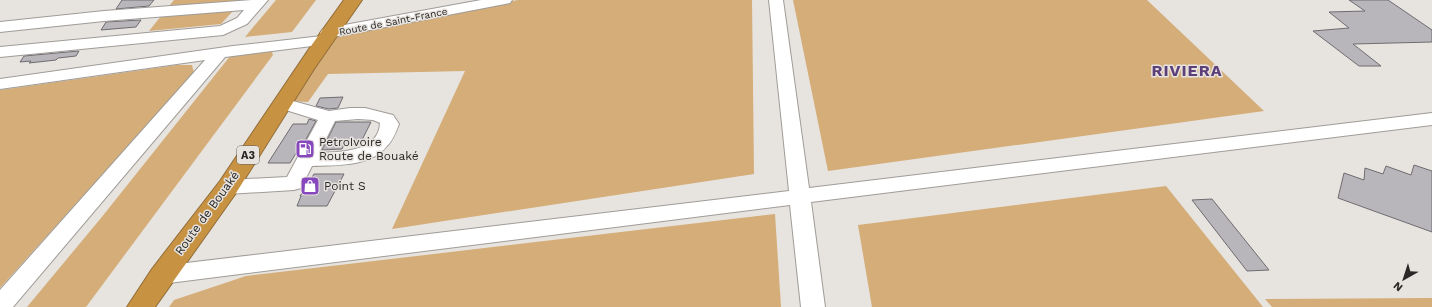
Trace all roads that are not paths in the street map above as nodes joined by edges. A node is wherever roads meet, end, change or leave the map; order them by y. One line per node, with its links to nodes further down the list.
1 (353, 0): 6 (highway, Route de Bouaké / A3)
2 (505, 0): 6 (street, Route de Saint-France)
3 (776, 0): 15 (street)
4 (259, 2): 5 (street); 7 (street)
5 (0, 27)
6 (325, 37): 8 (street, Route de Saint-France); 10 (highway, Route de Bouaké / A3)
7 (0, 52)
8 (220, 54): 9 (street, Route de Saint-France); 17 (street)
9 (0, 84)
10 (282, 103): 11 (street); 14 (highway, Route de Bouaké / A3)
11 (328, 117): 13 (street); 13 (street)
12 (1432, 119): 15 (street)
13 (306, 160): 14 (street)
14 (227, 187): 16 (highway, Route de Bouaké / A3)
15 (799, 196): 16 (street); 19 (street)
16 (162, 275): 18 (highway, Route de Bouaké / A3)
17 (0, 306)
18 (140, 307)
19 (813, 307)

